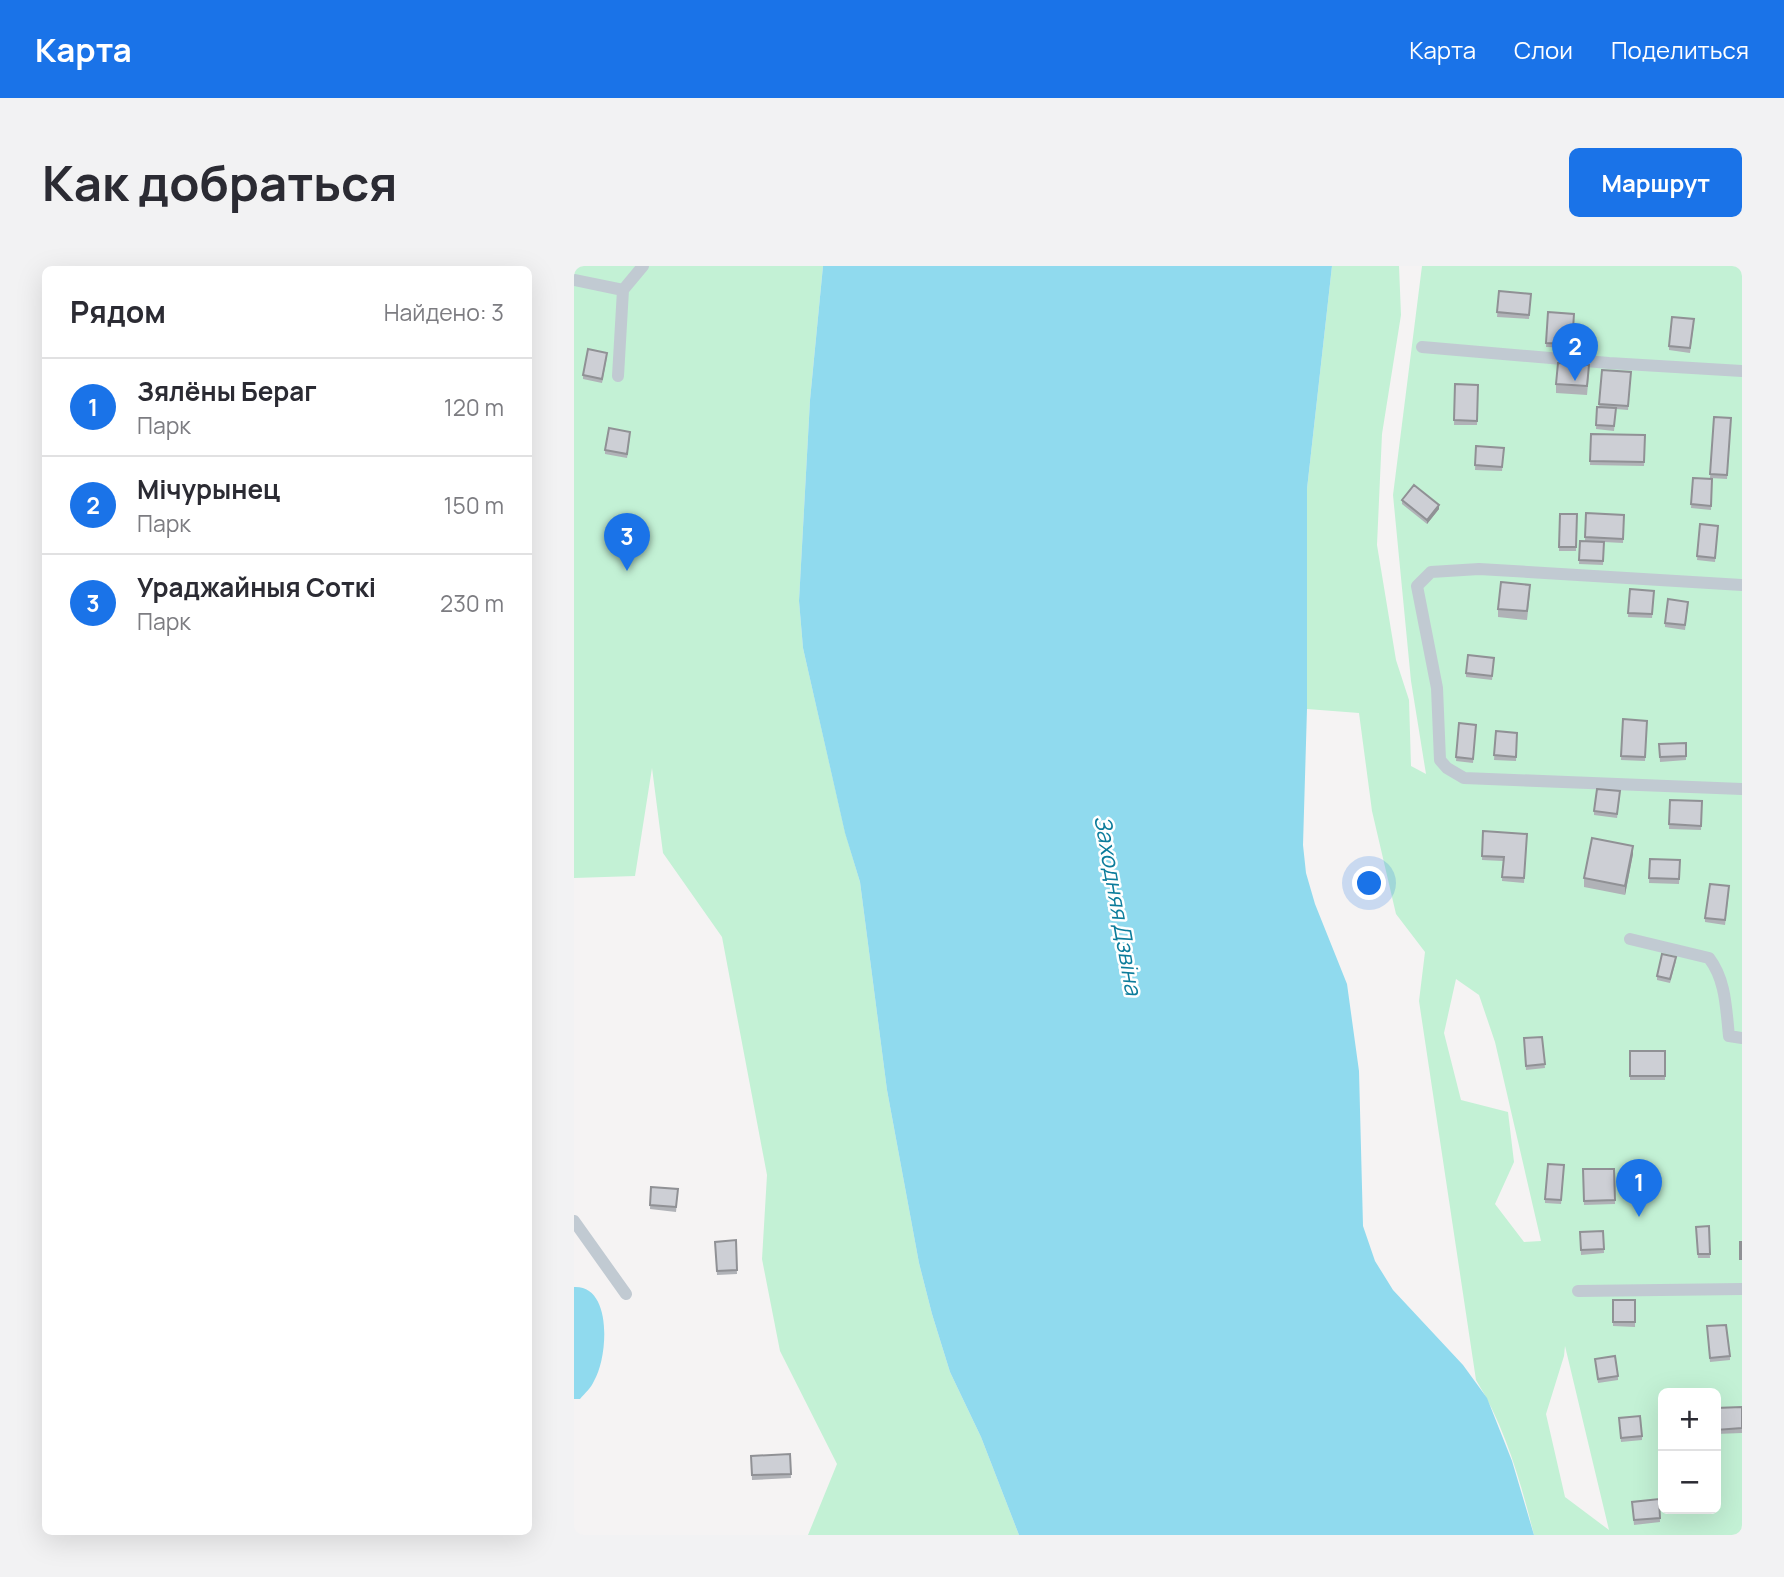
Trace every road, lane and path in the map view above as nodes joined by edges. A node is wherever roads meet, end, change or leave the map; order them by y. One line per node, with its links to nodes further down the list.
1 (643, 266): 3 (lane)
2 (574, 280): 3 (lane)
3 (623, 290): 6 (lane)
4 (1422, 347): 5 (lane)
5 (1742, 371)
6 (618, 376)
7 (1742, 584): 8 (lane)
8 (1742, 789)
9 (1630, 939): 10 (lane)
10 (1742, 1038)
11 (574, 1222): 14 (lane)
12 (1742, 1289): 13 (lane)
13 (1578, 1291)
14 (625, 1294)

